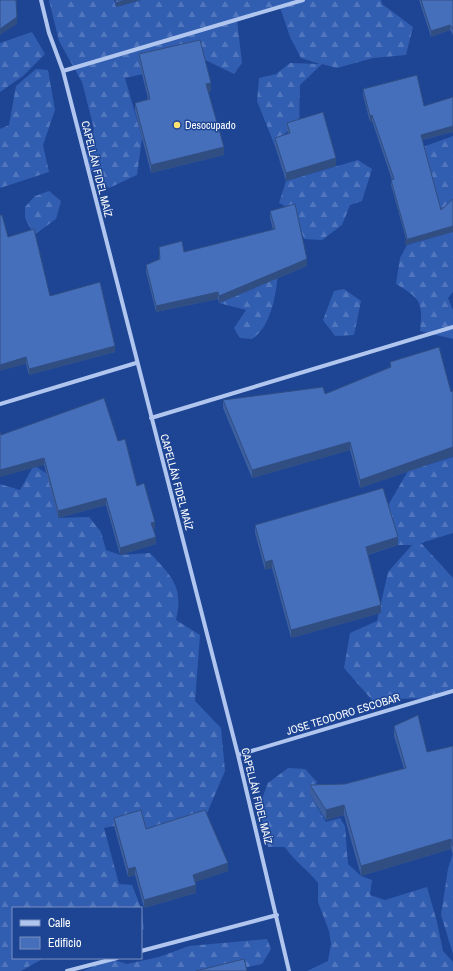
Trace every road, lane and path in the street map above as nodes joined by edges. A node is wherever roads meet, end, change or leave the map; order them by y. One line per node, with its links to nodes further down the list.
1 (41, 0): 3 (street, CAPELLÁN FIDEL MAÍZ)
2 (303, 0): 3 (street)
3 (63, 71): 5 (street, CAPELLÁN FIDEL MAÍZ)
4 (453, 327): 7 (street)
5 (136, 363): 6 (street); 7 (street, CAPELLÁN FIDEL MAÍZ)
6 (0, 404)
7 (151, 418): 9 (street, CAPELLÁN FIDEL MAÍZ)
8 (453, 691): 9 (street, JOSE TEODORO ESCOBAR)
9 (238, 755): 10 (street, CAPELLÁN FIDEL MAÍZ)
10 (276, 915): 11 (street); 14 (street, CAPELLÁN FIDEL MAÍZ)
11 (142, 952)
12 (113, 959): 13 (street)
13 (68, 971)
14 (289, 971)

